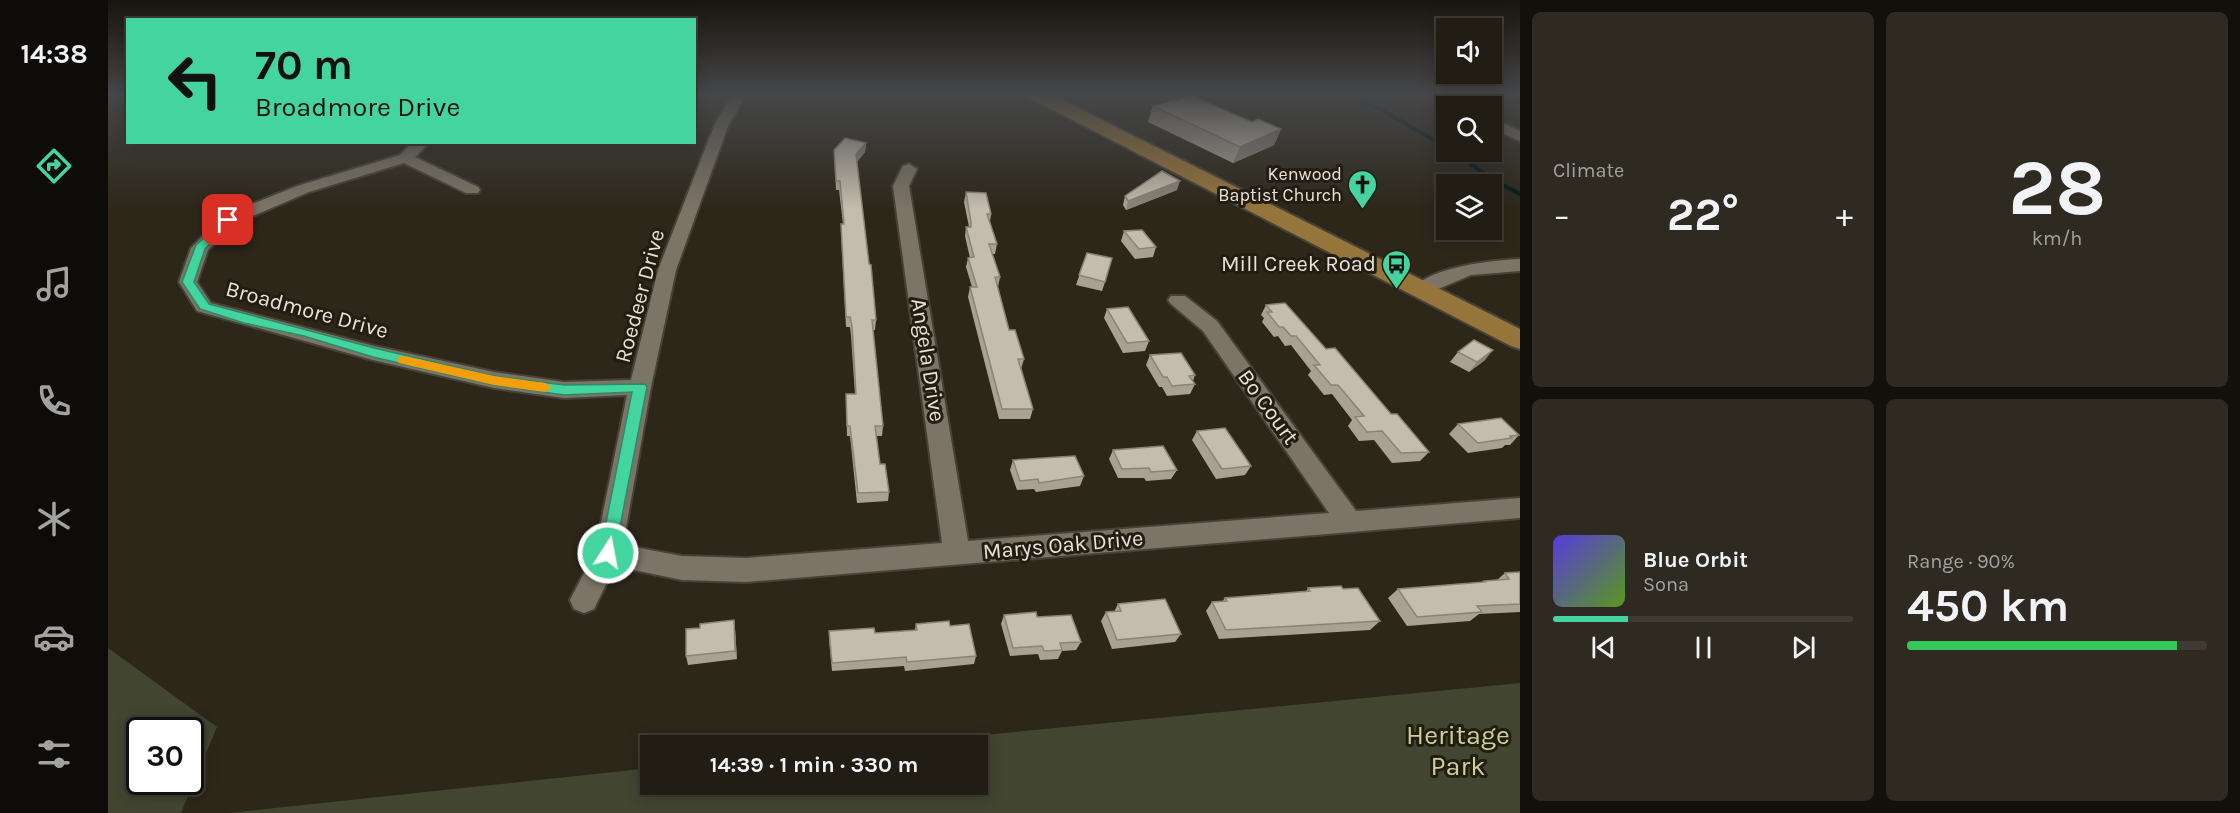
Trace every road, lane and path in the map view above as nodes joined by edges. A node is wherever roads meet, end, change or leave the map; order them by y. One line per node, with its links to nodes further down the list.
1 (719, 133): 11 (street, Roedeer Drive)
2 (1113, 133): 8 (main road)
3 (421, 144): 4 (street, Broadmore Drive)
4 (405, 158): 6 (street); 11 (street, Broadmore Drive)
5 (909, 169): 15 (street, Angela Drive)
6 (472, 190)
7 (1520, 265): 8 (street)
8 (1422, 290): 10 (main road)
9 (1178, 300): 13 (street, Bo Court)
10 (1520, 340)
11 (640, 387): 14 (street, Roedeer Drive)
12 (1520, 508): 13 (street, Marys Oak Drive)
13 (1350, 522): 15 (street, Marys Oak Drive)
14 (608, 553): 15 (street, Marys Oak Drive); 16 (street, Roedeer Drive)
15 (957, 553)
16 (584, 600)

